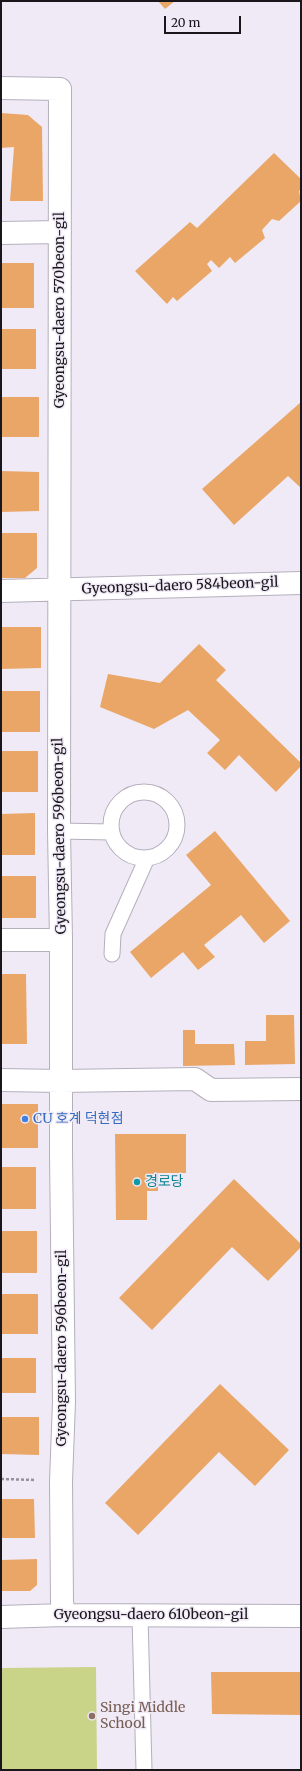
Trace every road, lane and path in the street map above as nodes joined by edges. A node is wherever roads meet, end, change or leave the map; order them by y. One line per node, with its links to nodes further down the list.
1 (1, 88): 2 (street, Gyeongsu-daero 570beon-gil)
2 (60, 232): 3 (street); 5 (street, Gyeongsu-daero 570beon-gil)
3 (1, 233)
4 (301, 583): 5 (street, Gyeongsu-daero 584beon-gil)
5 (60, 590): 6 (street, Gyeongsu-daero 584beon-gil); 7 (street, Gyeongsu-daero 596beon-gil)
6 (1, 592)
7 (59, 831): 8 (lane); 11 (street, Gyeongsu-daero 596beon-gil)
8 (112, 832): 9 (lane); 9 (lane)
9 (147, 858): 12 (lane)
10 (1, 940): 11 (street)
11 (61, 940): 14 (street, Gyeongsu-daero 596beon-gil)
12 (112, 954)
13 (1, 1080): 14 (street)
14 (61, 1082): 15 (street); 17 (street, Gyeongsu-daero 596beon-gil)
15 (301, 1089)
16 (1, 1479): 17 (path)
17 (61, 1481): 18 (street, Gyeongsu-daero 596beon-gil)
18 (64, 1615): 19 (street, Gyeongsu-daero 610beon-gil); 21 (street, Gyeongsu-daero 610beon-gil)
19 (140, 1616): 20 (street, Gyeongsu-daero 610beon-gil); 22 (lane)
20 (301, 1616)
21 (1, 1617)
22 (144, 1770)

